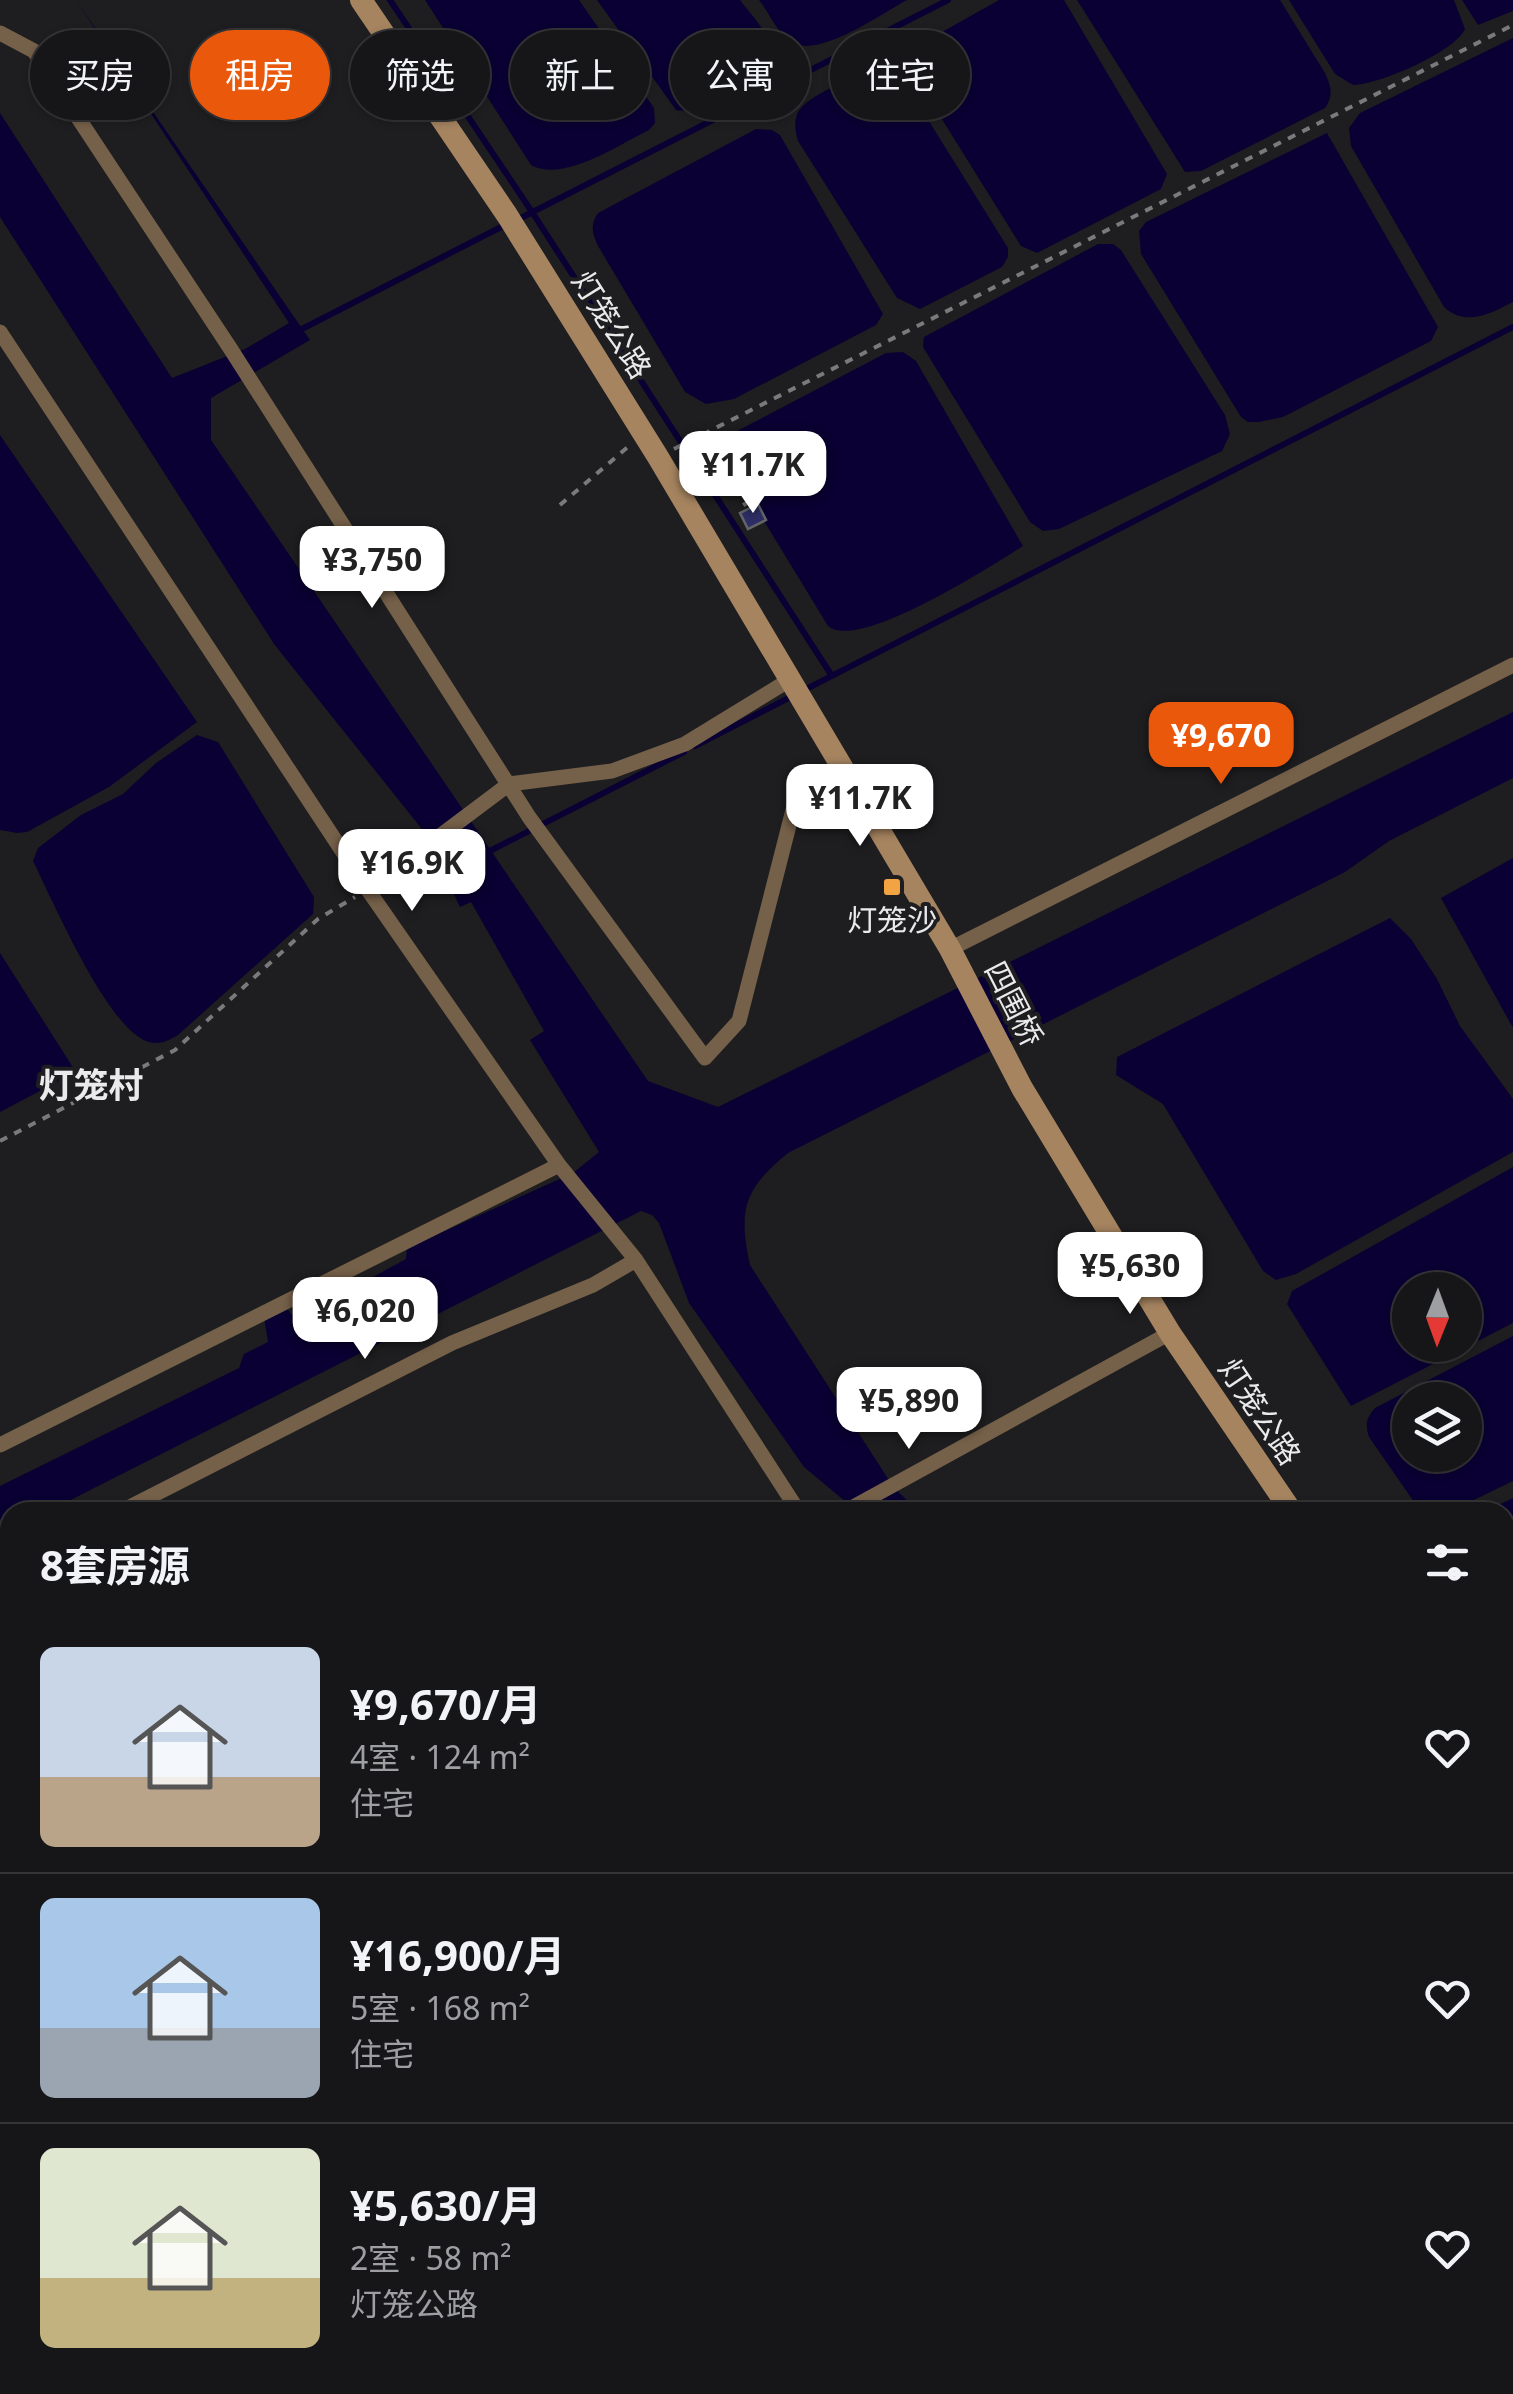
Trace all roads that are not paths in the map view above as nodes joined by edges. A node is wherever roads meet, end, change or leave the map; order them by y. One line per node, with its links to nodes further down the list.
1 (361, 0): 5 (street, 灯笼公路)
2 (0, 33): 7 (street)
3 (0, 332): 8 (street)
4 (1513, 665): 9 (street)
5 (795, 686): 6 (street, 灯笼公路); 7 (street)
6 (850, 781): 7 (street); 9 (street, 灯笼公路)
7 (509, 784): 8 (street)
8 (368, 890): 11 (street)
9 (950, 948): 10 (street, 四围桥)
10 (1022, 1088): 13 (street, 灯笼公路)
11 (560, 1166): 12 (street); 14 (street)
12 (636, 1260): 15 (street); 16 (street)
13 (1170, 1334): 17 (street); 18 (street, 灯笼公路)
14 (0, 1444)
15 (140, 1502)
16 (790, 1502)
17 (863, 1502)
18 (1285, 1502)

